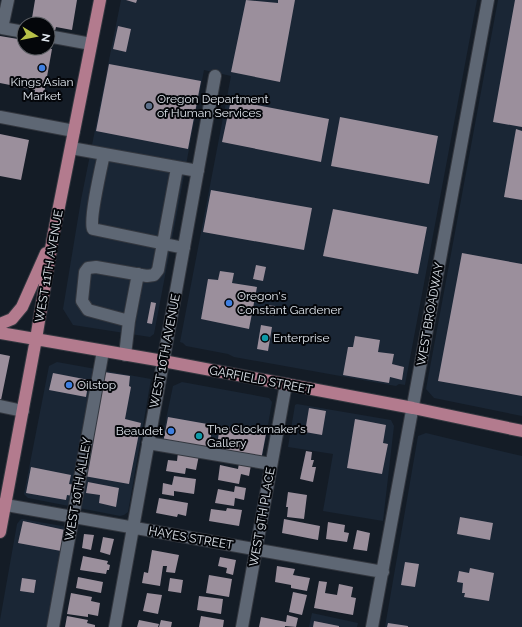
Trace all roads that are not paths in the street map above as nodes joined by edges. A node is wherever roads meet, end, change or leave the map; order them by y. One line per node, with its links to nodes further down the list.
1 (8, 0): 4 (street)
2 (100, 0): 6 (main road, WEST 11TH AVENUE)
3 (488, 0): 27 (street, WEST BROADWAY)
4 (16, 31)
5 (56, 37): 6 (street)
6 (91, 44): 9 (main road, WEST 11TH AVENUE)
7 (215, 76): 13 (street, WEST 10TH AVENUE)
8 (0, 117): 9 (street)
9 (74, 131): 10 (main road, WEST 11TH AVENUE)
10 (71, 148): 11 (street); 14 (main road, WEST 11TH AVENUE)
11 (104, 154): 12 (street); 15 (street)
12 (177, 168): 13 (street); 15 (street)
13 (198, 171): 16 (street, WEST 10TH AVENUE)
14 (53, 237): 19 (main road); 21 (main road, WEST 11TH AVENUE)
15 (162, 244): 16 (street); 17 (street)
16 (184, 248): 24 (street, WEST 10TH AVENUE)
17 (138, 274): 18 (street); 18 (street)
18 (129, 321): 23 (street)
19 (0, 324)
20 (0, 333): 21 (main road, GARFIELD STREET)
21 (36, 339): 22 (main road, GARFIELD STREET); 28 (main road, WEST 11TH AVENUE)
22 (103, 351): 23 (main road, GARFIELD STREET); 33 (street, WEST 10TH ALLEY)
23 (125, 355): 24 (main road, GARFIELD STREET)
24 (163, 361): 25 (main road, GARFIELD STREET); 30 (street, WEST 10TH AVENUE)
25 (286, 384): 27 (main road, GARFIELD STREET); 31 (street, WEST 9TH PLACE)
26 (0, 406): 28 (street)
27 (413, 408): 29 (main road, GARFIELD STREET); 37 (street, WEST BROADWAY)
28 (22, 411): 32 (main road, WEST 11TH AVENUE)
29 (522, 431)
30 (148, 443): 31 (street); 34 (street, WEST 10TH AVENUE)
31 (271, 464): 36 (street, WEST 9TH PLACE)
32 (3, 505): 33 (street, HAYES STREET); 35 (main road, WEST 11TH AVENUE)
33 (73, 517): 34 (street, HAYES STREET); 38 (street, WEST 10TH ALLEY)
34 (132, 528): 36 (street, HAYES STREET); 39 (street, WEST 10TH AVENUE)
35 (0, 532)
36 (256, 550): 37 (street, HAYES STREET); 40 (street, WEST 9TH PLACE)
37 (382, 572): 41 (street, WEST BROADWAY)
38 (53, 627)
39 (115, 627)
40 (242, 627)
41 (372, 627)

